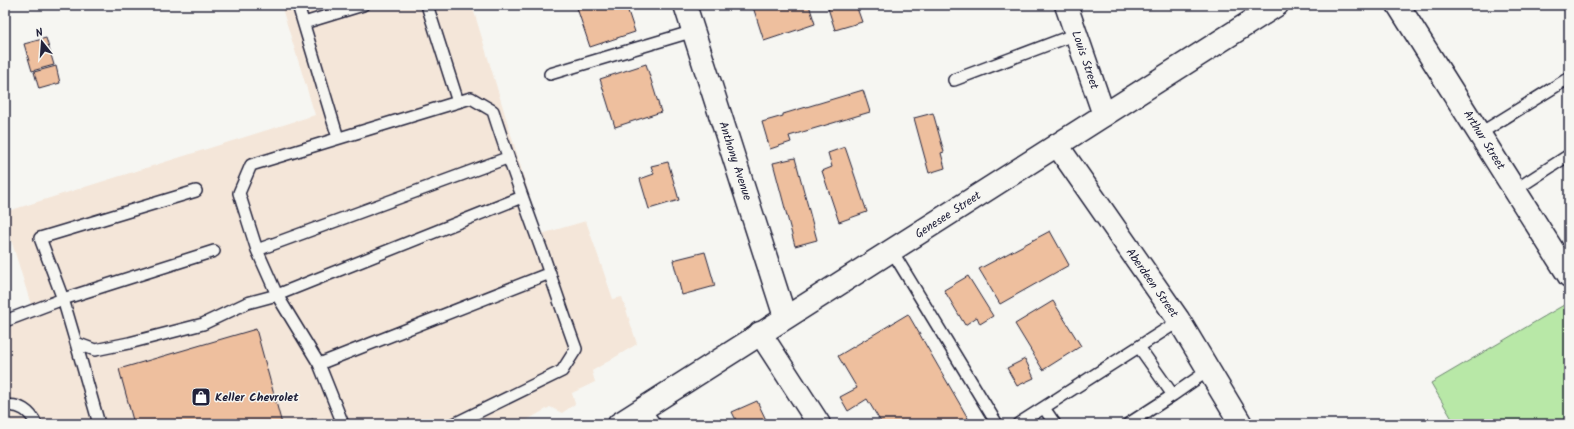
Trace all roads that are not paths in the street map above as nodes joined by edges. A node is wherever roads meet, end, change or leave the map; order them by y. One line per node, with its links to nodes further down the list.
1 (298, 5): 8 (lane)
2 (363, 5): 8 (lane)
3 (427, 5): 14 (lane)
4 (685, 5): 9 (street, Anthony Avenue)
5 (1066, 5): 10 (street, Louis Street)
6 (1398, 5): 16 (street, Arthur Street)
7 (1265, 8): 15 (street, Genesee Street)
8 (304, 23): 17 (lane)
9 (694, 31): 11 (lane); 31 (street, Anthony Avenue)
10 (1076, 34): 13 (lane); 15 (street, Louis Street)
11 (550, 74)
12 (1569, 78): 16 (lane)
13 (954, 80)
14 (458, 102): 17 (lane); 20 (lane)
15 (1104, 115): 18 (street, Genesee Street)
16 (1479, 134): 21 (street, Arthur Street)
17 (338, 138): 24 (lane)
18 (1057, 145): 26 (street, Genesee Street); 33 (street, Aberdeen Street)
19 (1569, 155): 21 (lane)
20 (507, 158): 23 (lane); 24 (lane)
21 (1515, 190): 28 (street, Arthur Street)
22 (196, 192): 30 (lane)
23 (522, 197): 27 (lane); 29 (lane)
24 (257, 250): 29 (lane)
25 (214, 251): 30 (lane)
26 (892, 251): 31 (street, Genesee Street); 49 (lane)
27 (550, 272): 37 (lane); 46 (lane)
28 (1569, 276)
29 (277, 295): 35 (lane); 37 (lane)
30 (63, 299): 32 (lane); 35 (lane)
31 (785, 317): 34 (street, Genesee Street)
32 (5, 321)
33 (1179, 321): 36 (lane); 38 (street, Aberdeen Street)
34 (760, 333): 42 (street, Genesee Street); 48 (street)
35 (76, 343): 44 (lane)
36 (1139, 347): 39 (lane); 41 (lane)
37 (319, 364): 45 (lane)
38 (1209, 370): 39 (lane); 53 (street, Aberdeen Street)
39 (1173, 395): 52 (lane)
40 (5, 406): 43 (lane)
41 (1044, 408): 50 (lane); 51 (lane)
42 (650, 416): 47 (street, Genesee Street)
43 (36, 424)
44 (99, 424)
45 (343, 424)
46 (454, 424)
47 (619, 424)
48 (819, 424)
49 (997, 424)
50 (1018, 424)
51 (1055, 424)
52 (1128, 424)
53 (1241, 424)

